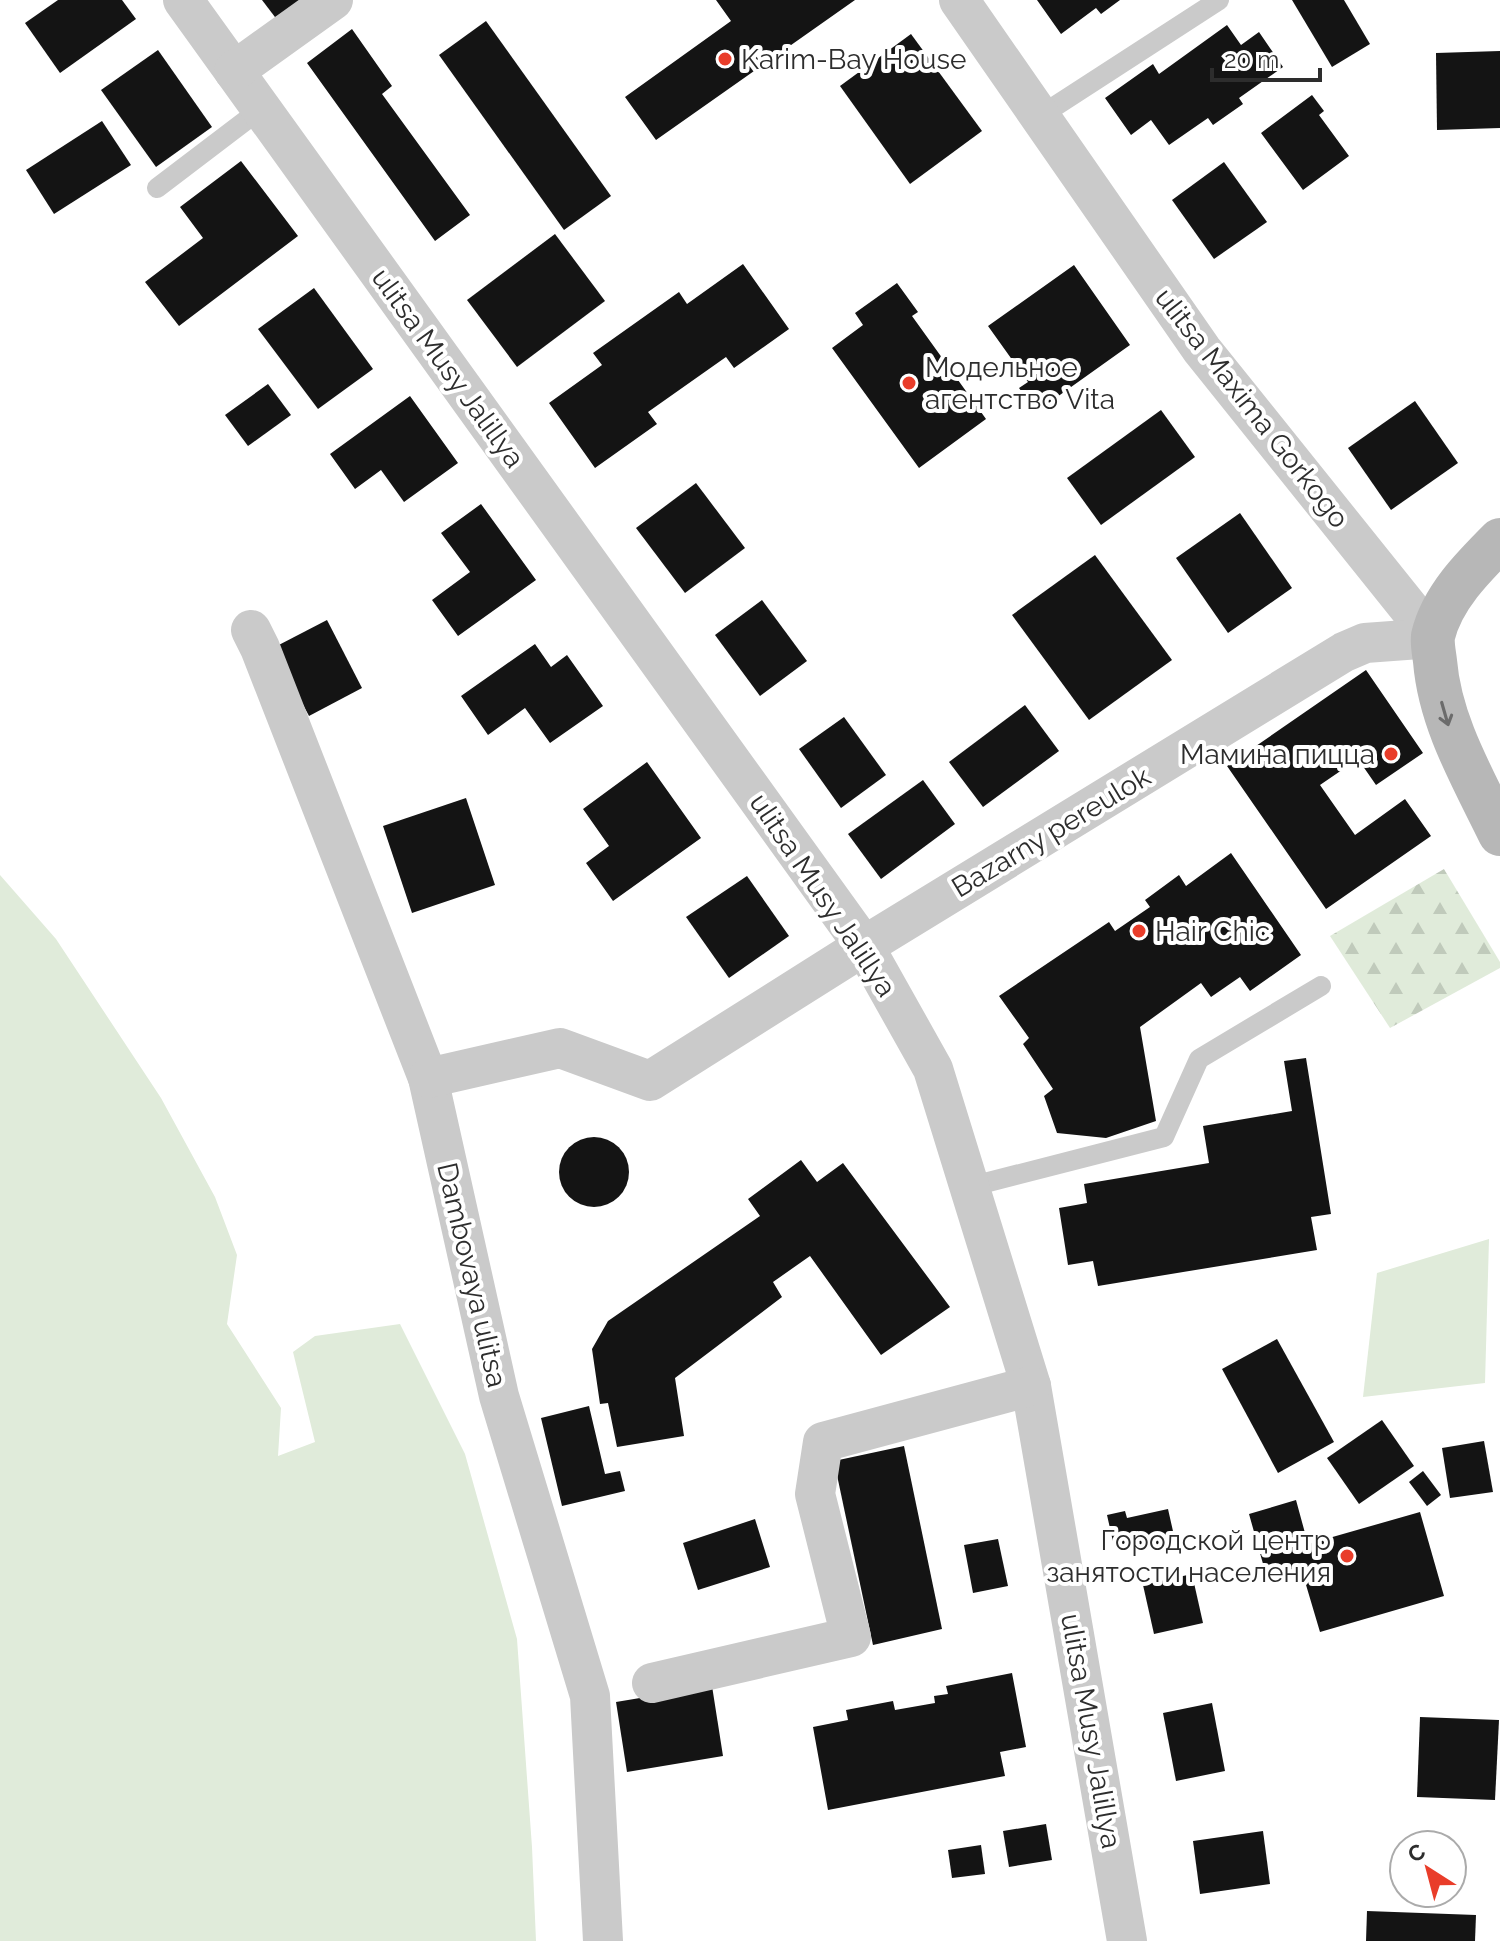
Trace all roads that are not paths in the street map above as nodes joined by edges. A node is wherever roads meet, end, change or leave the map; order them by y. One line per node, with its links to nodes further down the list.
1 (183, 0): 5 (street, ulitsa Musy Jalillya)
2 (333, 0): 5 (street)
3 (959, 0): 7 (street, ulitsa Maxima Gorkogo)
4 (1219, 0): 7 (lane)
5 (234, 71): 6 (street, ulitsa Musy Jalillya)
6 (261, 109): 8 (lane); 13 (street, ulitsa Musy Jalillya)
7 (1040, 116): 11 (street, ulitsa Maxima Gorkogo)
8 (157, 188)
9 (1500, 540): 11 (main road)
10 (251, 630): 15 (street, Dambovaya ulitsa)
11 (1433, 638): 12 (main road, one-way to 12); 13 (street, Bazarny pereulok)
12 (1500, 834)
13 (864, 946): 15 (street, Bazarny pereulok); 16 (street, ulitsa Musy Jalillya)
14 (1321, 986): 16 (lane)
15 (428, 1078): 19 (street, Dambovaya ulitsa)
16 (969, 1187): 17 (street, ulitsa Musy Jalillya)
17 (1031, 1386): 18 (street); 20 (street, ulitsa Musy Jalillya)
18 (652, 1683)
19 (603, 1941)
20 (1127, 1941)

